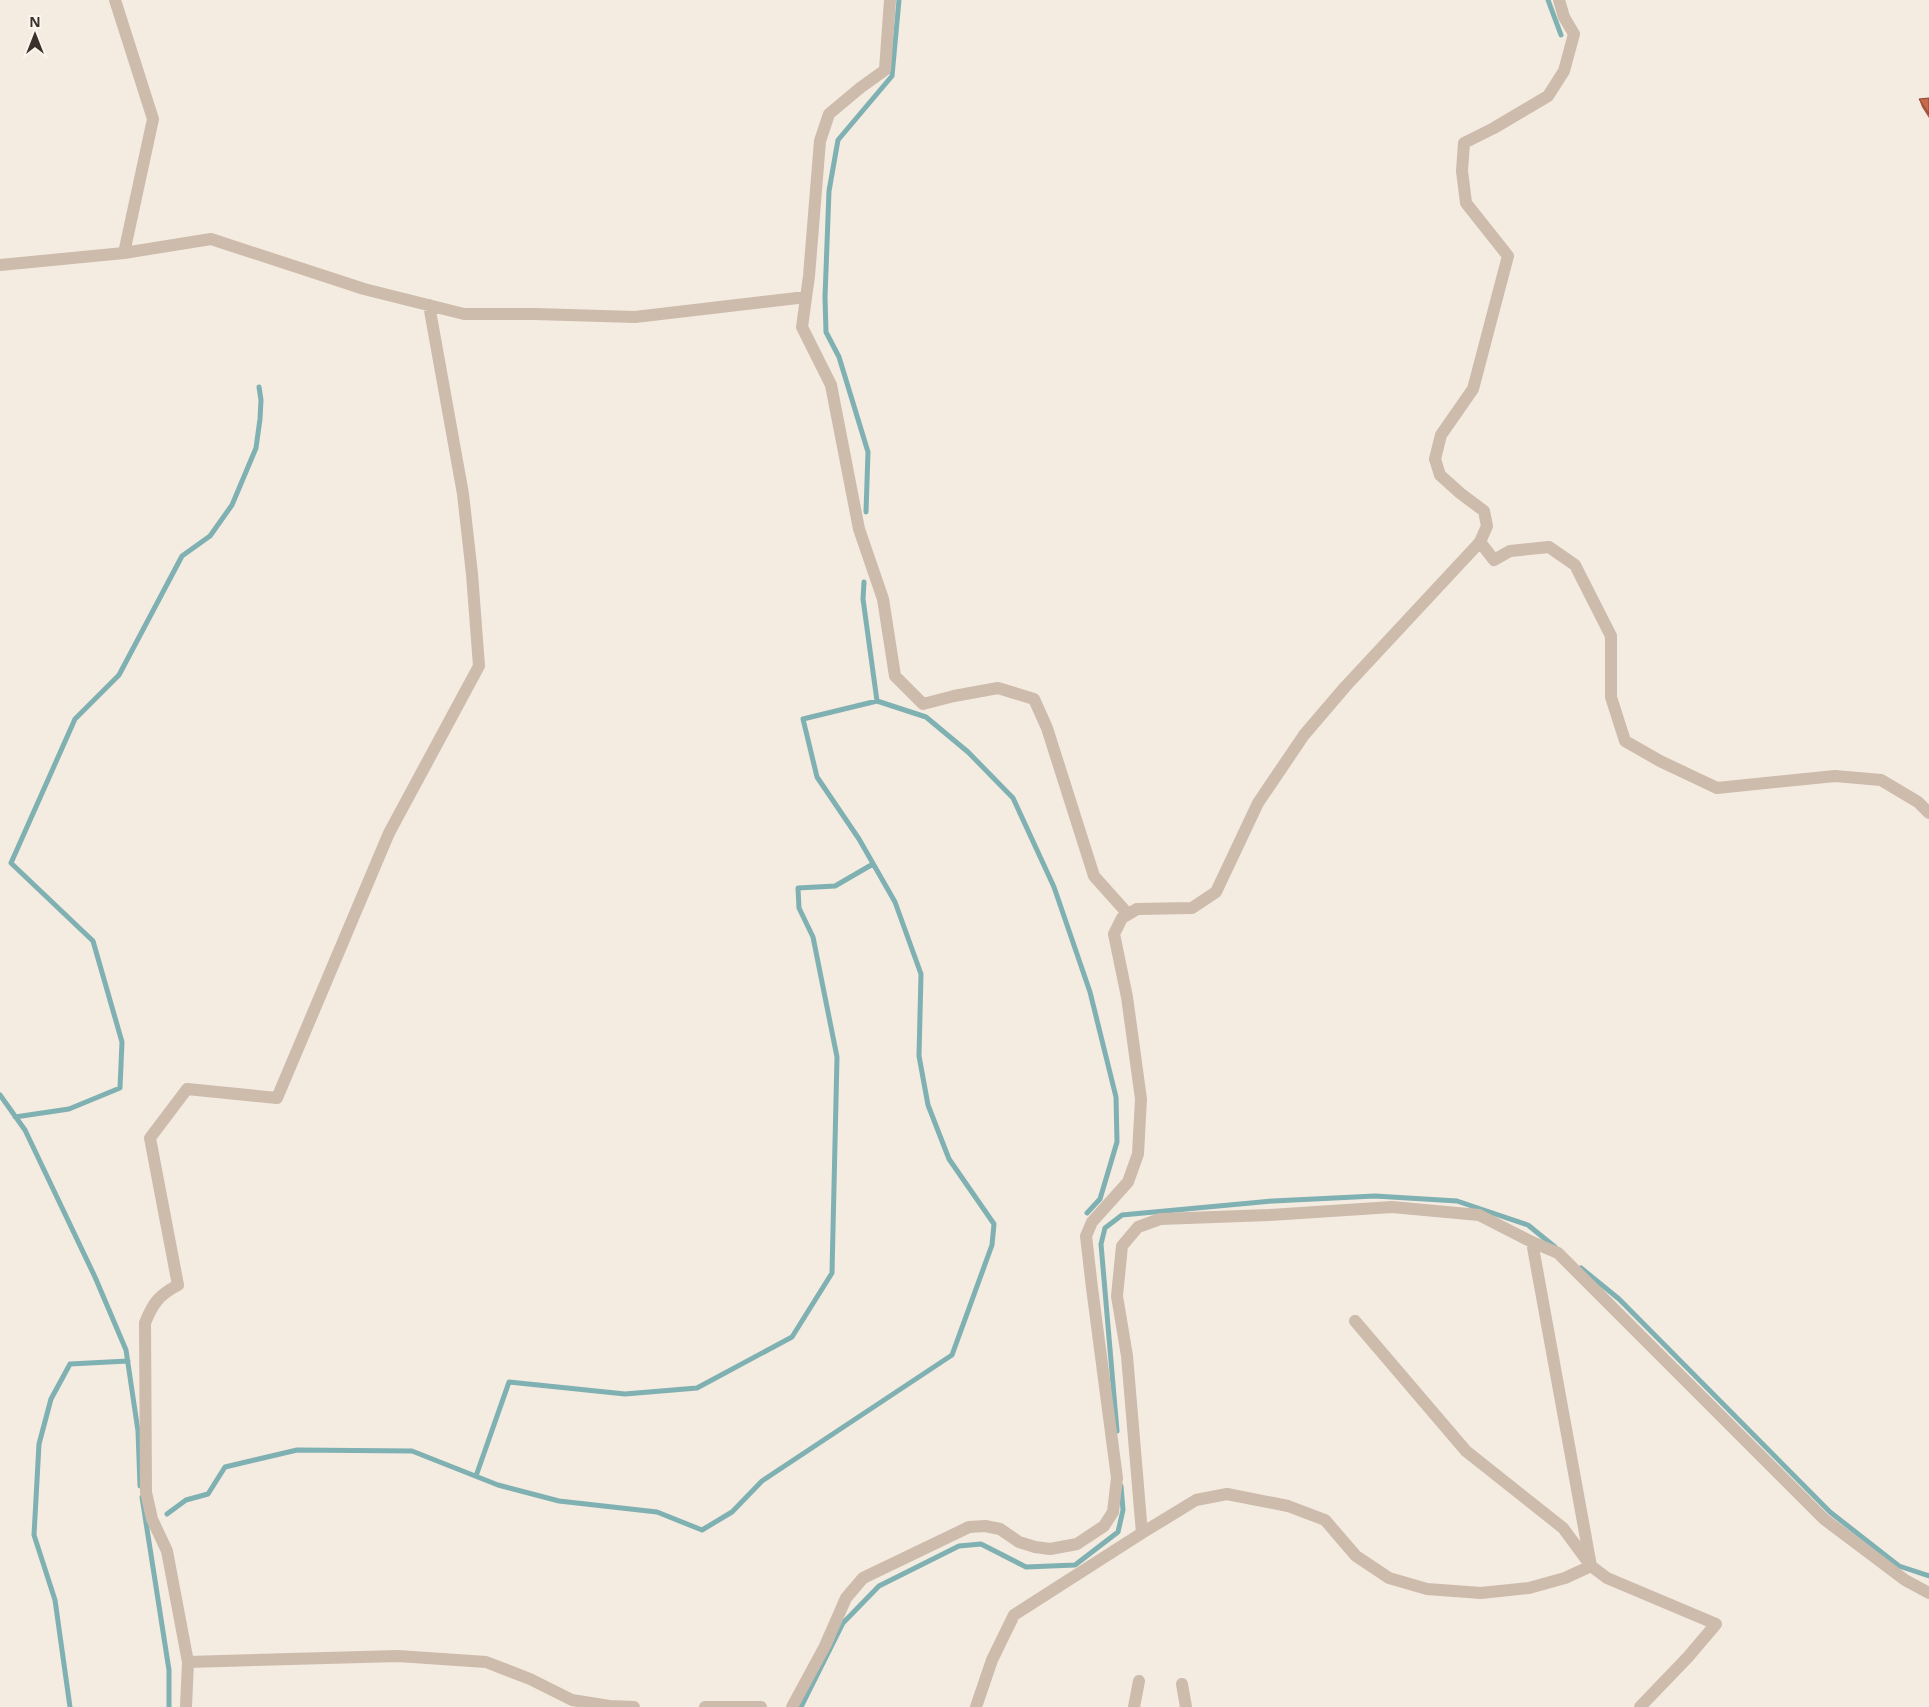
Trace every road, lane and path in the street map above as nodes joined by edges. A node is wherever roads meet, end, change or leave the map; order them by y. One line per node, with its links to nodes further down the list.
1 (115, 0): 4 (street)
2 (890, 0): 6 (street)
3 (1558, 0): 8 (street)
4 (124, 253): 5 (street); 7 (street)
5 (0, 265)
6 (806, 297): 7 (street); 10 (street)
7 (429, 305): 16 (street)
8 (1480, 542): 9 (street); 10 (street)
9 (1929, 813)
10 (1128, 914): 23 (street)
11 (1532, 1242): 13 (street); 14 (street); 15 (street)
12 (1355, 1321): 14 (street)
13 (1142, 1533): 14 (street); 24 (street)
14 (1591, 1566): 27 (street)
15 (1929, 1593)
16 (188, 1662): 19 (street); 20 (street)
17 (1139, 1681): 25 (street)
18 (1182, 1684): 26 (street)
19 (186, 1707)
20 (634, 1707)
21 (705, 1707): 22 (street)
22 (761, 1707)
23 (792, 1707)
24 (976, 1707)
25 (1134, 1707)
26 (1186, 1707)
27 (1640, 1707)

